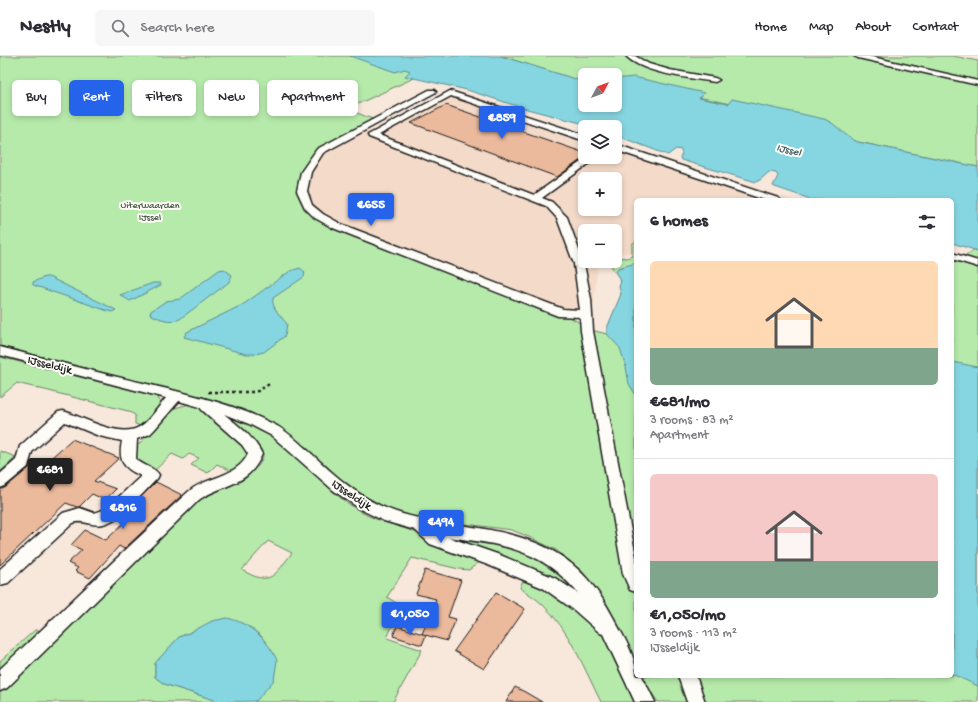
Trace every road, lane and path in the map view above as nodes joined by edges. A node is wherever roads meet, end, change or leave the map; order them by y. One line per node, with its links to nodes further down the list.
1 (630, 56): 3 (street)
2 (858, 56): 4 (street)
3 (715, 80)
4 (978, 83)
5 (432, 92): 13 (street)
6 (578, 136): 9 (street)
7 (622, 150): 10 (street)
8 (584, 164): 9 (street)
9 (535, 198): 13 (street)
10 (769, 198)
11 (954, 257): 12 (street)
12 (978, 264)
13 (586, 314): 22 (street)
14 (0, 351): 16 (street, IJsseldijk)
15 (271, 383): 17 (path)
16 (176, 396): 17 (street, IJsseldijk); 18 (street)
17 (203, 398): 20 (street, IJsseldijk); 25 (street)
18 (130, 436): 19 (street); 21 (street)
19 (0, 482)
20 (420, 526): 23 (street); 23 (street, IJsseldijk)
21 (2, 578)
22 (634, 581)
23 (609, 630): 26 (street, IJsseldijk)
24 (688, 678): 27 (street)
25 (0, 682)
26 (646, 702)
27 (696, 702)

